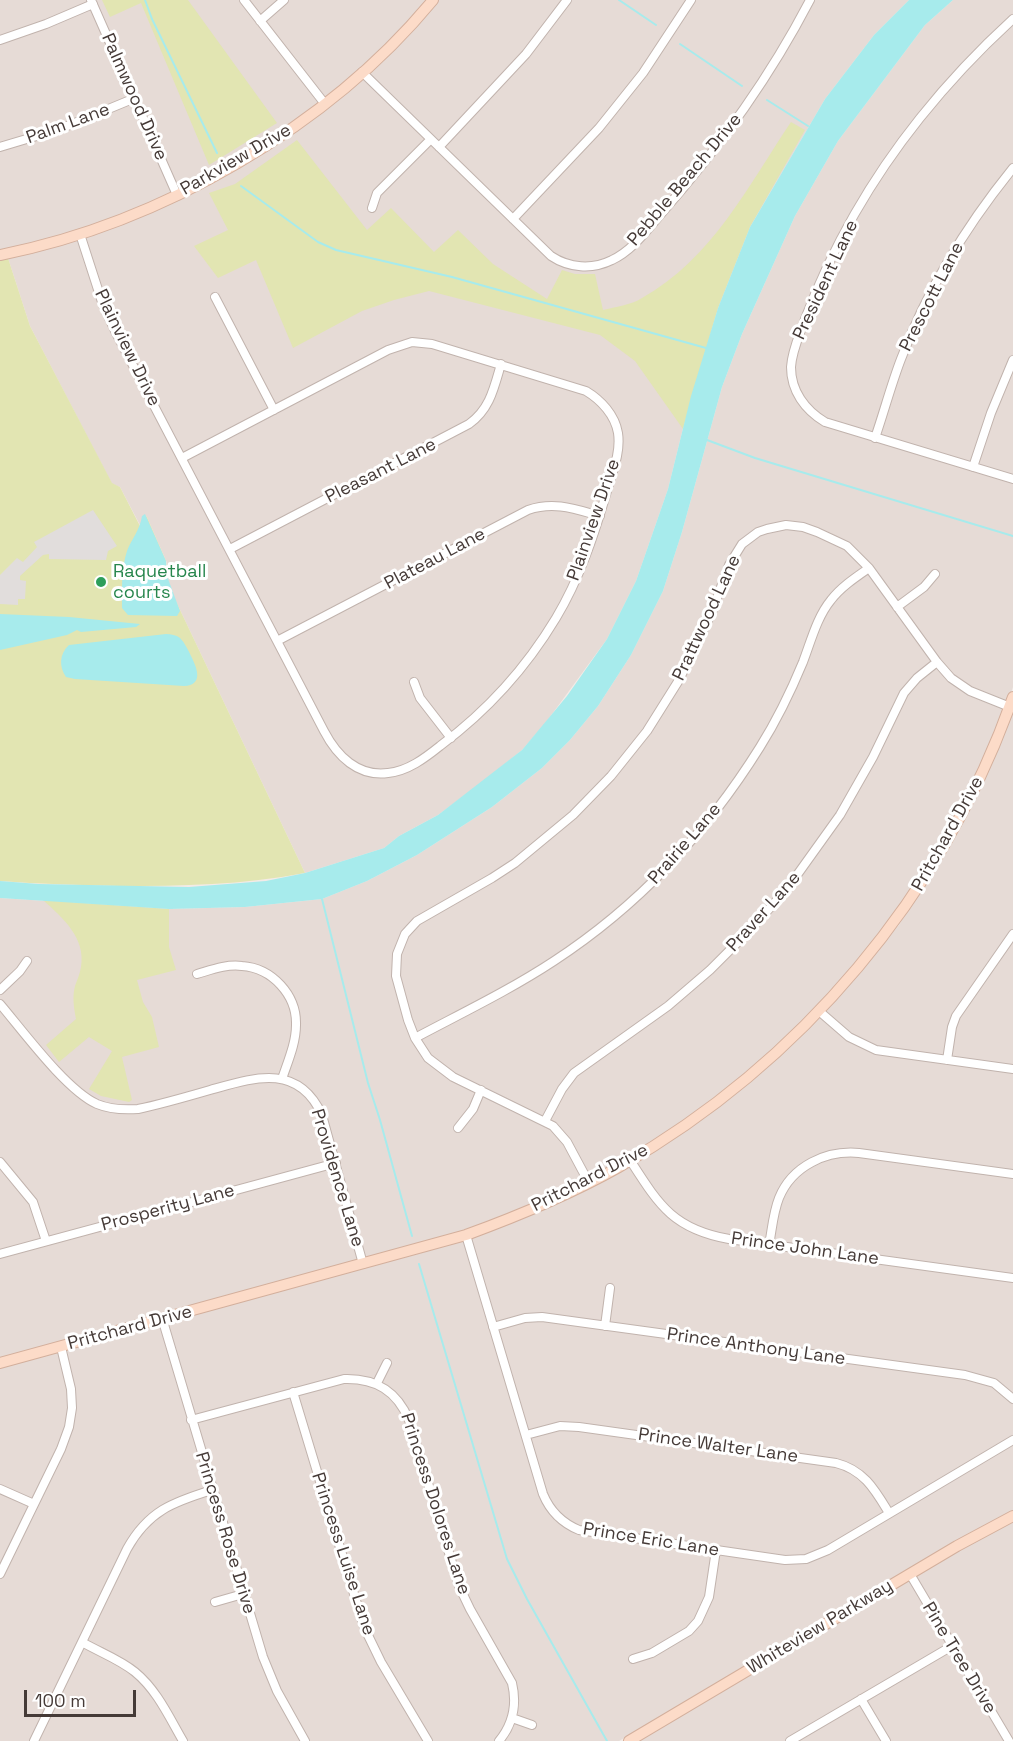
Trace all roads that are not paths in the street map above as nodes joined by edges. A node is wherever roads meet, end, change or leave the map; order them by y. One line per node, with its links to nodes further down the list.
1 (244, 0): 9 (street)
2 (284, 0): 9 (street)
3 (433, 0): 11 (street, Parkview Drive)
4 (567, 0): 16 (street)
5 (692, 0): 20 (street)
6 (810, 0): 20 (street, Pebble Beach Drive)
7 (92, 2): 10 (street); 12 (street, Palmwood Drive)
8 (1013, 20): 27 (street, President Lane)
9 (260, 21): 13 (street)
10 (0, 40)
11 (362, 72): 13 (street, Parkview Drive); 14 (street, Pebble Beach Drive)
12 (135, 98): 15 (street, Palm Lane); 18 (street, Palmwood Drive)
13 (325, 104): 18 (street, Parkview Drive)
14 (430, 140): 16 (street, Pebble Beach Drive); 19 (street)
15 (0, 147)
16 (439, 147): 20 (street, Pebble Beach Drive)
17 (1013, 168): 27 (street, Prescott Lane)
18 (177, 195): 21 (street, Parkview Drive)
19 (372, 207)
20 (513, 219)
21 (80, 234): 22 (street, Parkview Drive); 28 (street, Plainview Drive)
22 (0, 255)
23 (214, 297): 26 (street)
24 (1013, 360): 29 (street)
25 (501, 364): 26 (street, Plainview Drive); 31 (street, Plainview Drive); 32 (street, Pleasant Lane)
26 (274, 410): 28 (street, Plainview Drive)
27 (875, 438): 29 (street, President Lane)
28 (182, 458): 32 (street, Plainview Drive)
29 (973, 467): 30 (street, President Lane)
30 (1013, 479)
31 (600, 516): 36 (street, Plateau Lane); 40 (street, Plainview Drive)
32 (230, 549): 36 (street, Plainview Drive)
33 (869, 568): 35 (street, Prattwood Lane); 47 (street, Prairie Lane); 47 (street, Prattwood Lane)
34 (935, 574): 35 (street)
35 (897, 607): 37 (street, Prattwood Lane)
36 (277, 641): 40 (street, Plainview Drive)
37 (937, 662): 39 (street, Prattwood Lane); 52 (street, Praver Lane)
38 (414, 682): 40 (street)
39 (1011, 702): 46 (street, Pritchard Drive)
40 (451, 738)
41 (1013, 934): 48 (street)
42 (27, 961): 44 (street)
43 (196, 974): 50 (street)
44 (0, 990)
45 (0, 1004): 50 (street, Providence Lane)
46 (819, 1011): 48 (street); 54 (street, Pritchard Drive)
47 (415, 1038): 51 (street, Prattwood Lane)
48 (947, 1060): 49 (street)
49 (1013, 1069)
50 (282, 1079): 56 (street, Providence Lane)
51 (481, 1090): 52 (street, Prattwood Lane); 53 (street)
52 (545, 1121): 58 (street, Prattwood Lane)
53 (458, 1128)
54 (630, 1160): 58 (street, Pritchard Drive); 61 (street, Prince John Lane)
55 (0, 1162): 60 (street)
56 (336, 1163): 60 (street, Prosperity Lane); 63 (street, Providence Lane)
57 (1013, 1173): 61 (street)
58 (589, 1183): 59 (street, Pritchard Drive)
59 (466, 1235): 63 (street, Pritchard Drive); 68 (street, Prince Eric Lane)
60 (46, 1241): 62 (street, Prosperity Lane)
61 (769, 1245): 64 (street, Prince John Lane)
62 (0, 1254)
63 (363, 1264): 66 (street, Pritchard Drive)
64 (1013, 1278)
65 (610, 1288): 67 (street)
66 (162, 1318): 69 (street, Pritchard Drive); 75 (street, Princess Rose Drive)
67 (605, 1326): 68 (street, Prince Anthony Lane); 74 (street, Prince Anthony Lane)
68 (493, 1327): 76 (street, Prince Eric Lane)
69 (62, 1347): 70 (street, Pritchard Drive); 80 (street)
70 (0, 1363)
71 (387, 1363): 72 (street)
72 (377, 1383): 73 (street); 92 (street, Princess Dolores Lane)
73 (294, 1392): 75 (street); 97 (street, Princess Luise Lane)
74 (1013, 1399)
75 (192, 1420): 79 (street, Princess Rose Drive)
76 (526, 1435): 81 (street, Prince Walter Lane); 83 (street, Prince Eric Lane)
77 (1013, 1440): 81 (street, Prince Eric Lane)
78 (0, 1489): 80 (street)
79 (212, 1490): 86 (street, Princess Rose Drive); 88 (street)
80 (34, 1504): 84 (street)
81 (889, 1513): 83 (street, Prince Eric Lane)
82 (1013, 1516): 85 (street, Whiteview Parkway)
83 (716, 1550): 90 (street)
84 (0, 1574)
85 (910, 1574): 89 (street, Pine Tree Drive); 99 (street, Whiteview Parkway)
86 (243, 1594): 87 (street); 96 (street, Princess Rose Drive)
87 (215, 1602)
88 (82, 1642): 94 (street); 95 (street)
89 (952, 1646): 91 (street); 102 (street, Pine Tree Drive)
90 (633, 1659)
91 (861, 1699): 100 (street); 101 (street)
92 (512, 1718): 93 (street); 98 (street, Princess Dolores Lane)
93 (532, 1725)
94 (181, 1740)
95 (34, 1741)
96 (305, 1741)
97 (428, 1741)
98 (499, 1741)
99 (629, 1741)
100 (790, 1741)
101 (886, 1741)
102 (1009, 1741)

